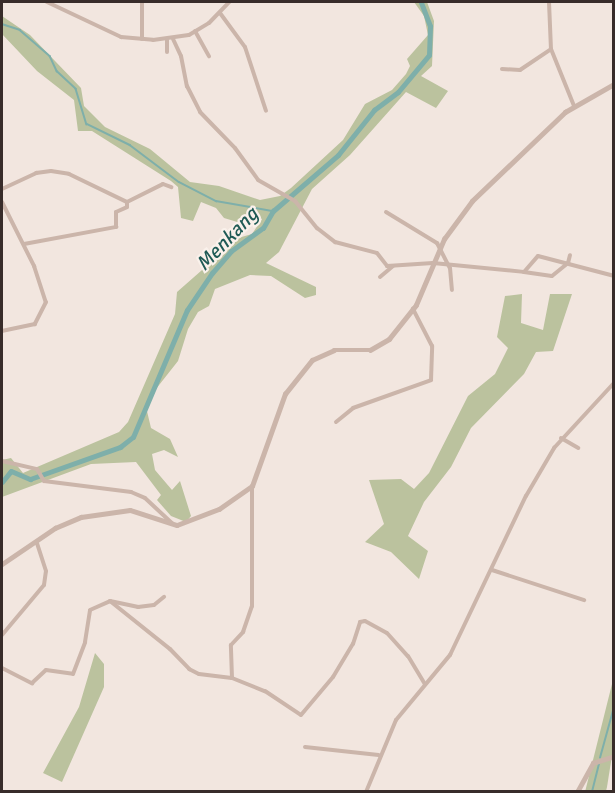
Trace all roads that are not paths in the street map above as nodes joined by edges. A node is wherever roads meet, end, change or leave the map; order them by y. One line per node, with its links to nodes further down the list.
1 (47, 2): 7 (street)
2 (142, 2): 7 (street)
3 (229, 2): 5 (street)
4 (549, 2): 10 (street)
5 (220, 13): 6 (street); 16 (street)
6 (195, 31): 8 (street); 12 (street)
7 (142, 39): 9 (street)
8 (173, 39): 9 (street); 28 (street)
9 (167, 40): 11 (street)
10 (551, 49): 13 (street); 15 (street)
11 (167, 52)
12 (209, 57)
13 (502, 69)
14 (614, 84): 15 (street)
15 (574, 105): 23 (street)
16 (266, 111)
17 (171, 187): 20 (street)
18 (2, 189): 20 (street)
19 (2, 202): 22 (street)
20 (127, 202): 22 (street)
21 (386, 212): 23 (street)
22 (24, 244): 34 (street)
23 (440, 246): 25 (street); 27 (street)
24 (570, 255): 26 (street)
25 (433, 263): 27 (street); 28 (street); 33 (street)
26 (568, 263): 29 (street); 29 (street); 30 (street)
27 (449, 265): 29 (street); 32 (street)
28 (393, 266): 31 (street)
29 (524, 272)
30 (614, 276)
31 (380, 277)
32 (452, 290)
33 (413, 309): 36 (street); 40 (street)
34 (2, 331)
35 (614, 382): 37 (street)
36 (336, 422)
37 (561, 438): 38 (street); 44 (street)
38 (578, 448)
39 (2, 461): 41 (street)
40 (252, 486): 41 (street); 50 (street)
41 (177, 525): 42 (street)
42 (38, 543): 43 (street); 48 (street)
43 (2, 564)
44 (492, 570): 46 (street); 51 (street)
45 (164, 597): 47 (street)
46 (584, 600)
47 (110, 601): 49 (street); 50 (street)
48 (2, 635)
49 (2, 668)
50 (232, 678): 51 (street)
51 (425, 684): 53 (street)
52 (305, 747): 53 (street)
53 (379, 755): 55 (street)
54 (614, 756): 56 (street)
55 (366, 792)
56 (577, 792)

